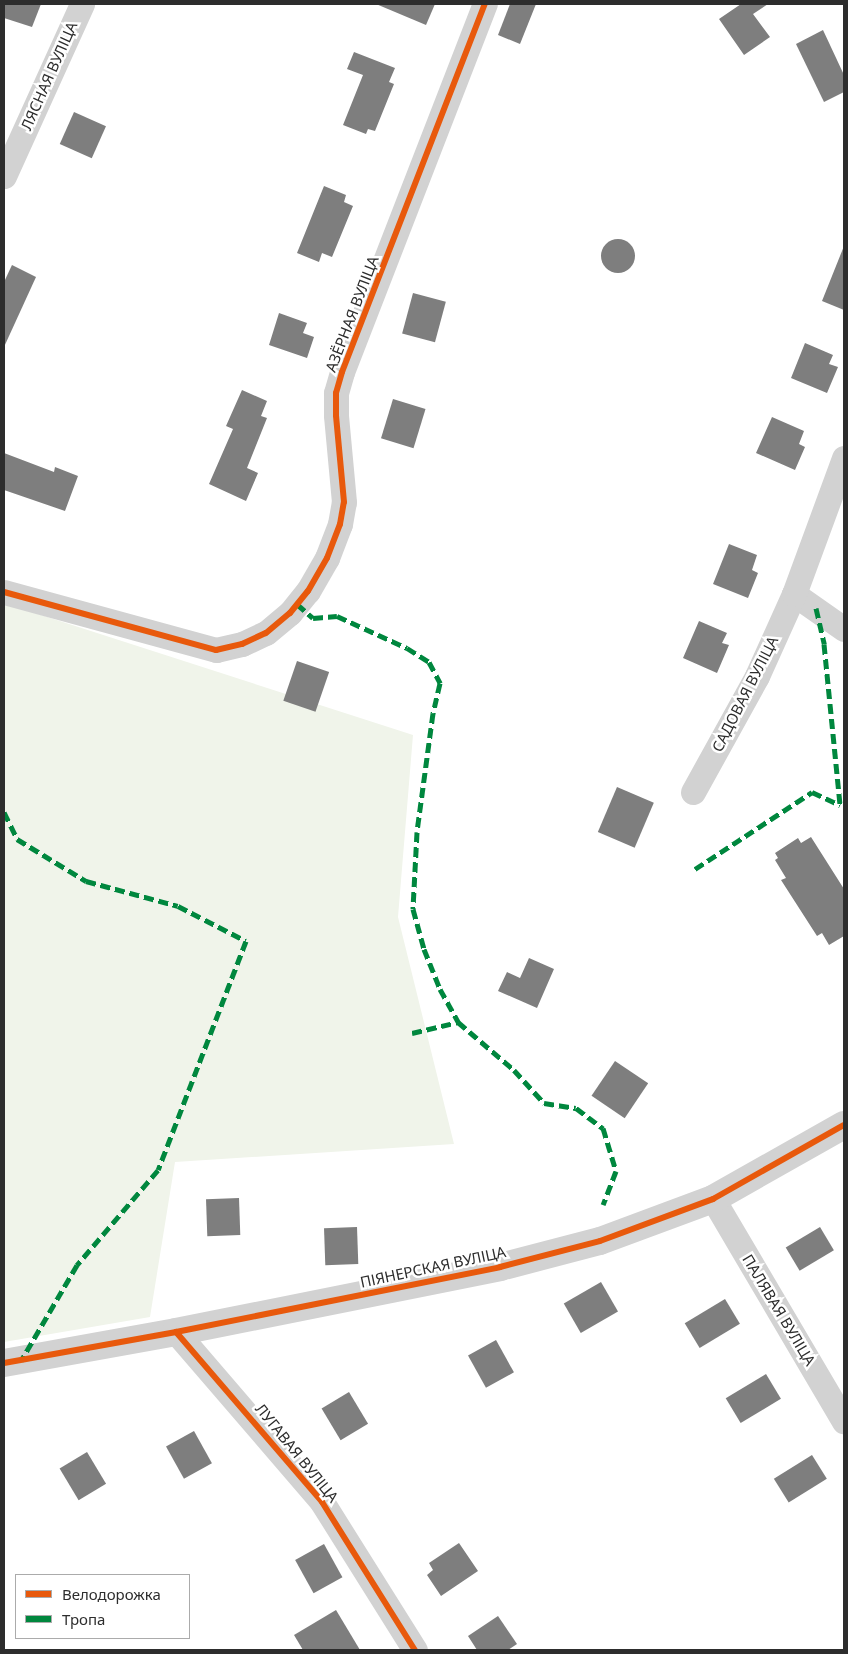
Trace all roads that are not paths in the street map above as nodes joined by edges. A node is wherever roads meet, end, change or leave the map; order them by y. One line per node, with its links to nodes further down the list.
1 (82, 4): 3 (street, ЛЯСНАЯ ВУЛІЦА)
2 (485, 4): 5 (street, АЗЁРНАЯ ВУЛІЦА)
3 (4, 176)
4 (844, 458): 6 (street, САДОВАЯ ВУЛІЦА)
5 (4, 592)
6 (794, 594): 7 (street); 8 (street, САДОВАЯ ВУЛІЦА)
7 (844, 628)
8 (693, 792)
9 (844, 1125): 10 (street, ПІЯНЕРСКАЯ ВУЛІЦА)
10 (714, 1199): 11 (street, ПІЯНЕРСКАЯ ВУЛІЦА); 13 (street, ПАЛЯВАЯ ВУЛІЦА)
11 (176, 1332): 12 (street, ПІЯНЕРСКАЯ ВУЛІЦА); 14 (street, ЛУГАВАЯ ВУЛІЦА)
12 (4, 1363)
13 (844, 1421)
14 (416, 1650)

